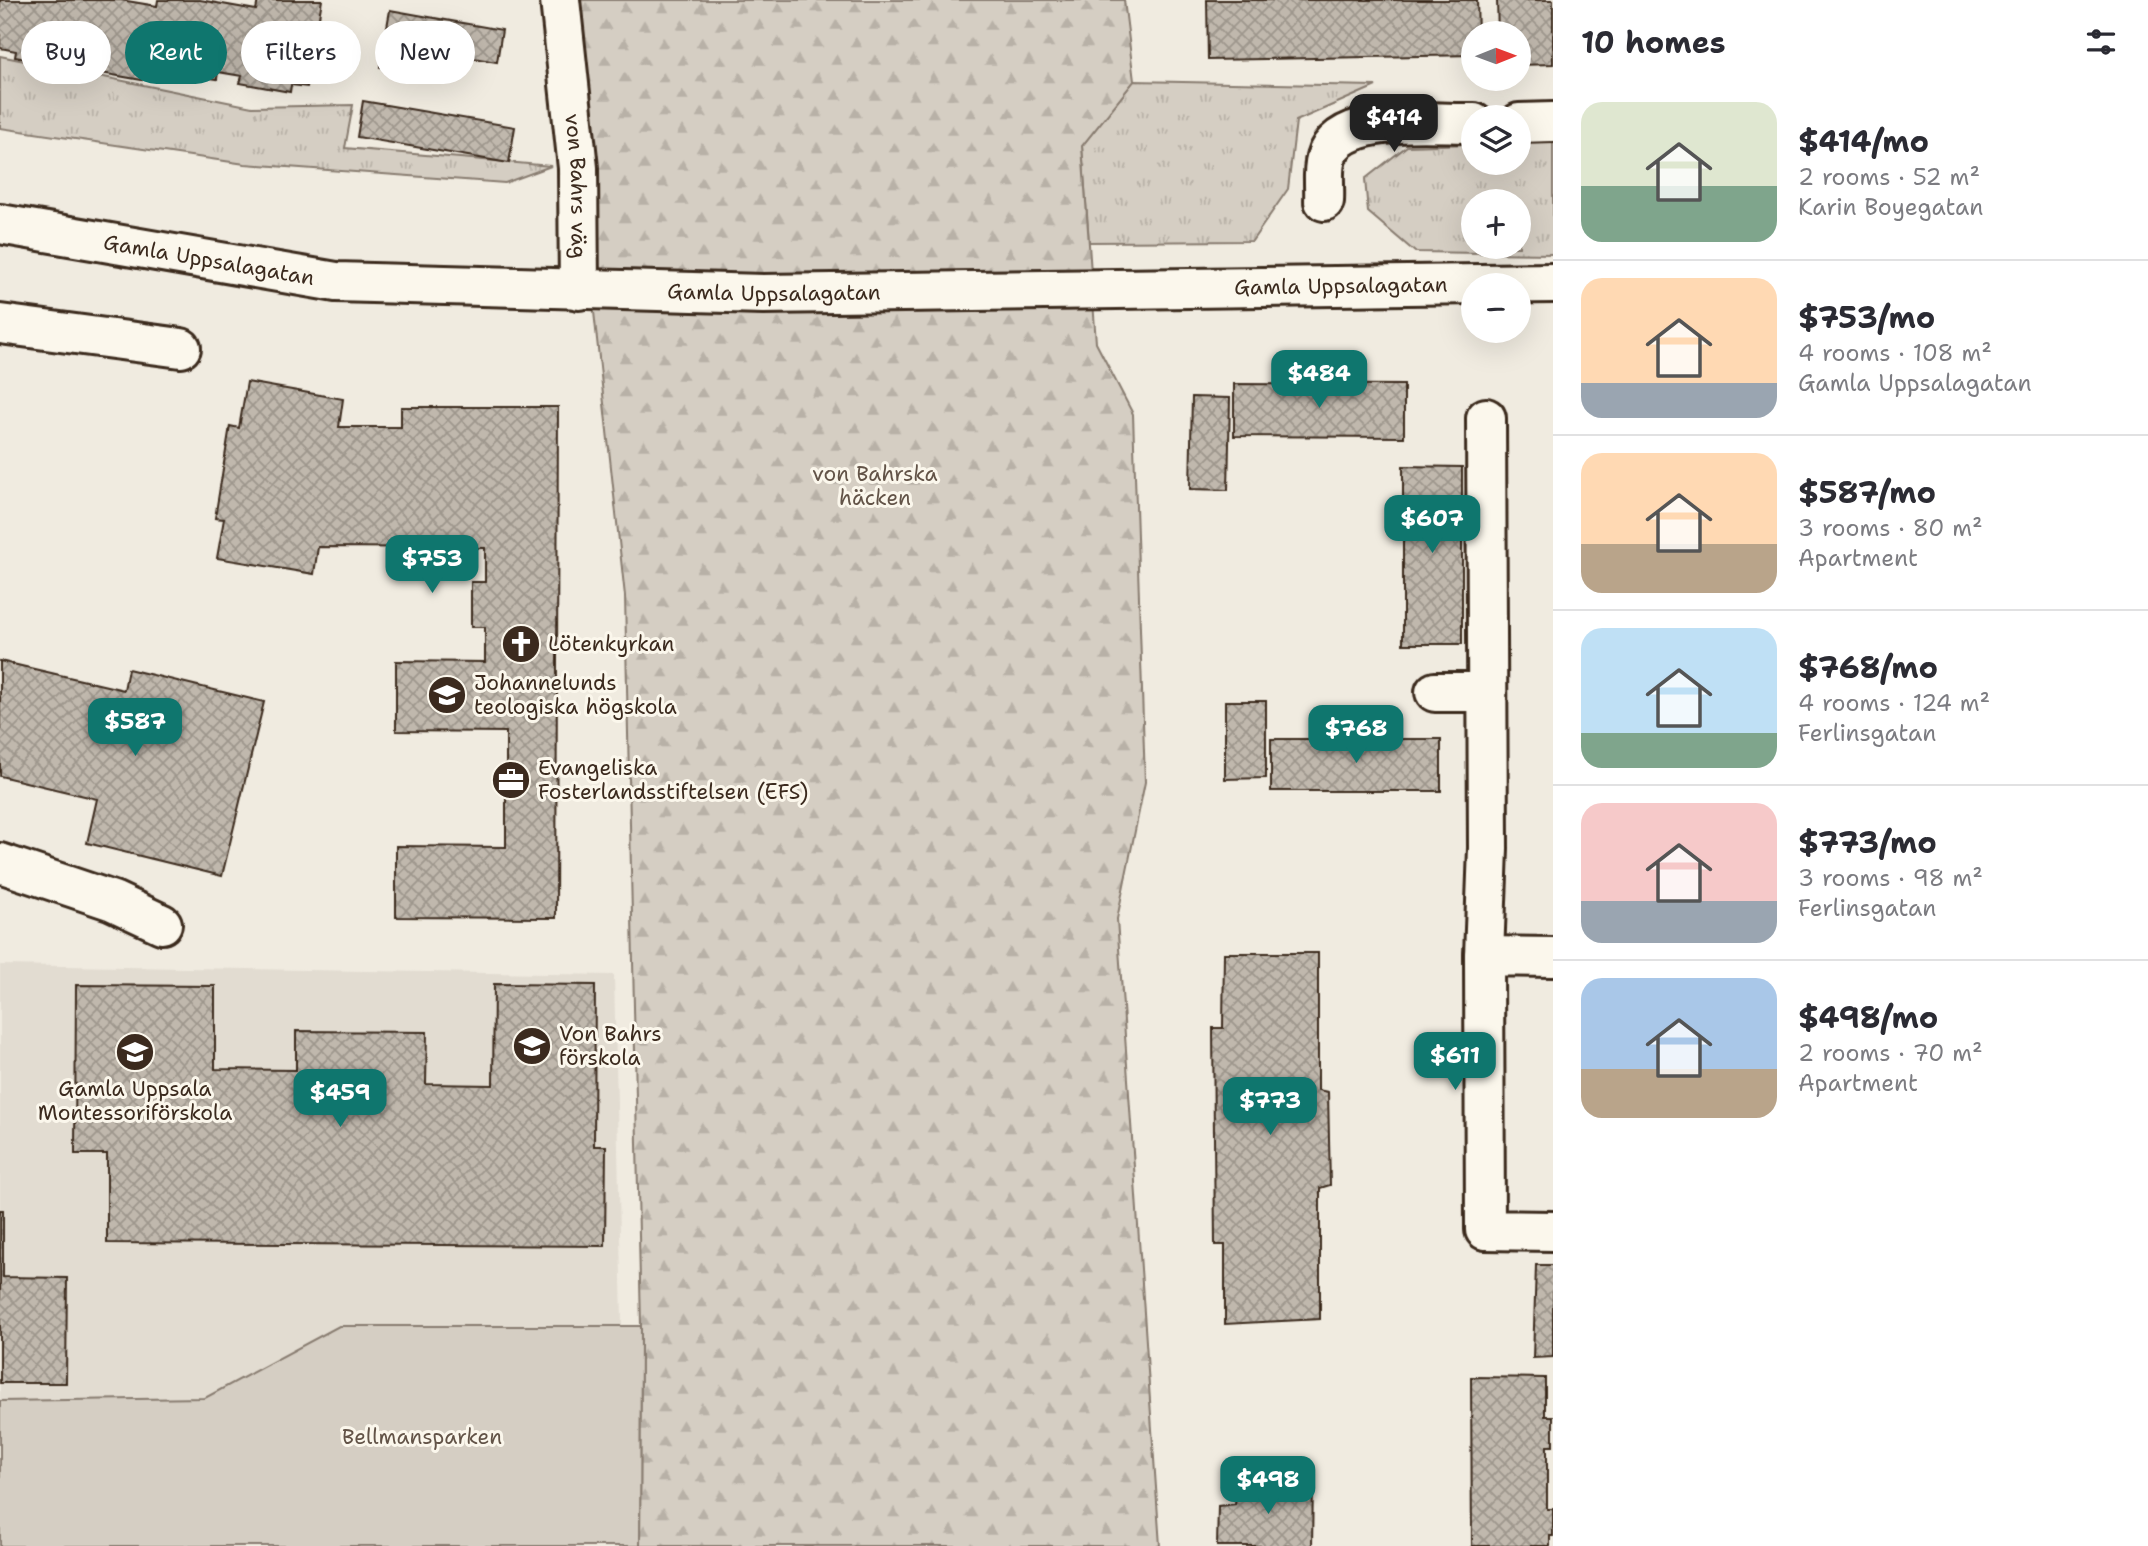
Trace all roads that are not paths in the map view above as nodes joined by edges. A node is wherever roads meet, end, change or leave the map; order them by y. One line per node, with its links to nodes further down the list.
1 (559, 0): 8 (street, von Bahrs väg)
2 (1553, 122): 3 (street)
3 (1531, 123)
4 (1461, 124): 5 (street)
5 (1324, 201)
6 (0, 224): 8 (street, Gamla Uppsalagatan)
7 (1553, 283): 8 (street, Gamla Uppsalagatan)
8 (579, 290)
9 (0, 324): 10 (street)
10 (181, 348)
11 (1486, 418): 13 (street)
12 (1435, 692): 13 (street)
13 (1488, 692): 16 (street)
14 (0, 863): 15 (street)
15 (162, 924)
16 (1484, 956): 17 (street); 18 (street)
17 (1553, 957)
18 (1553, 1231)

